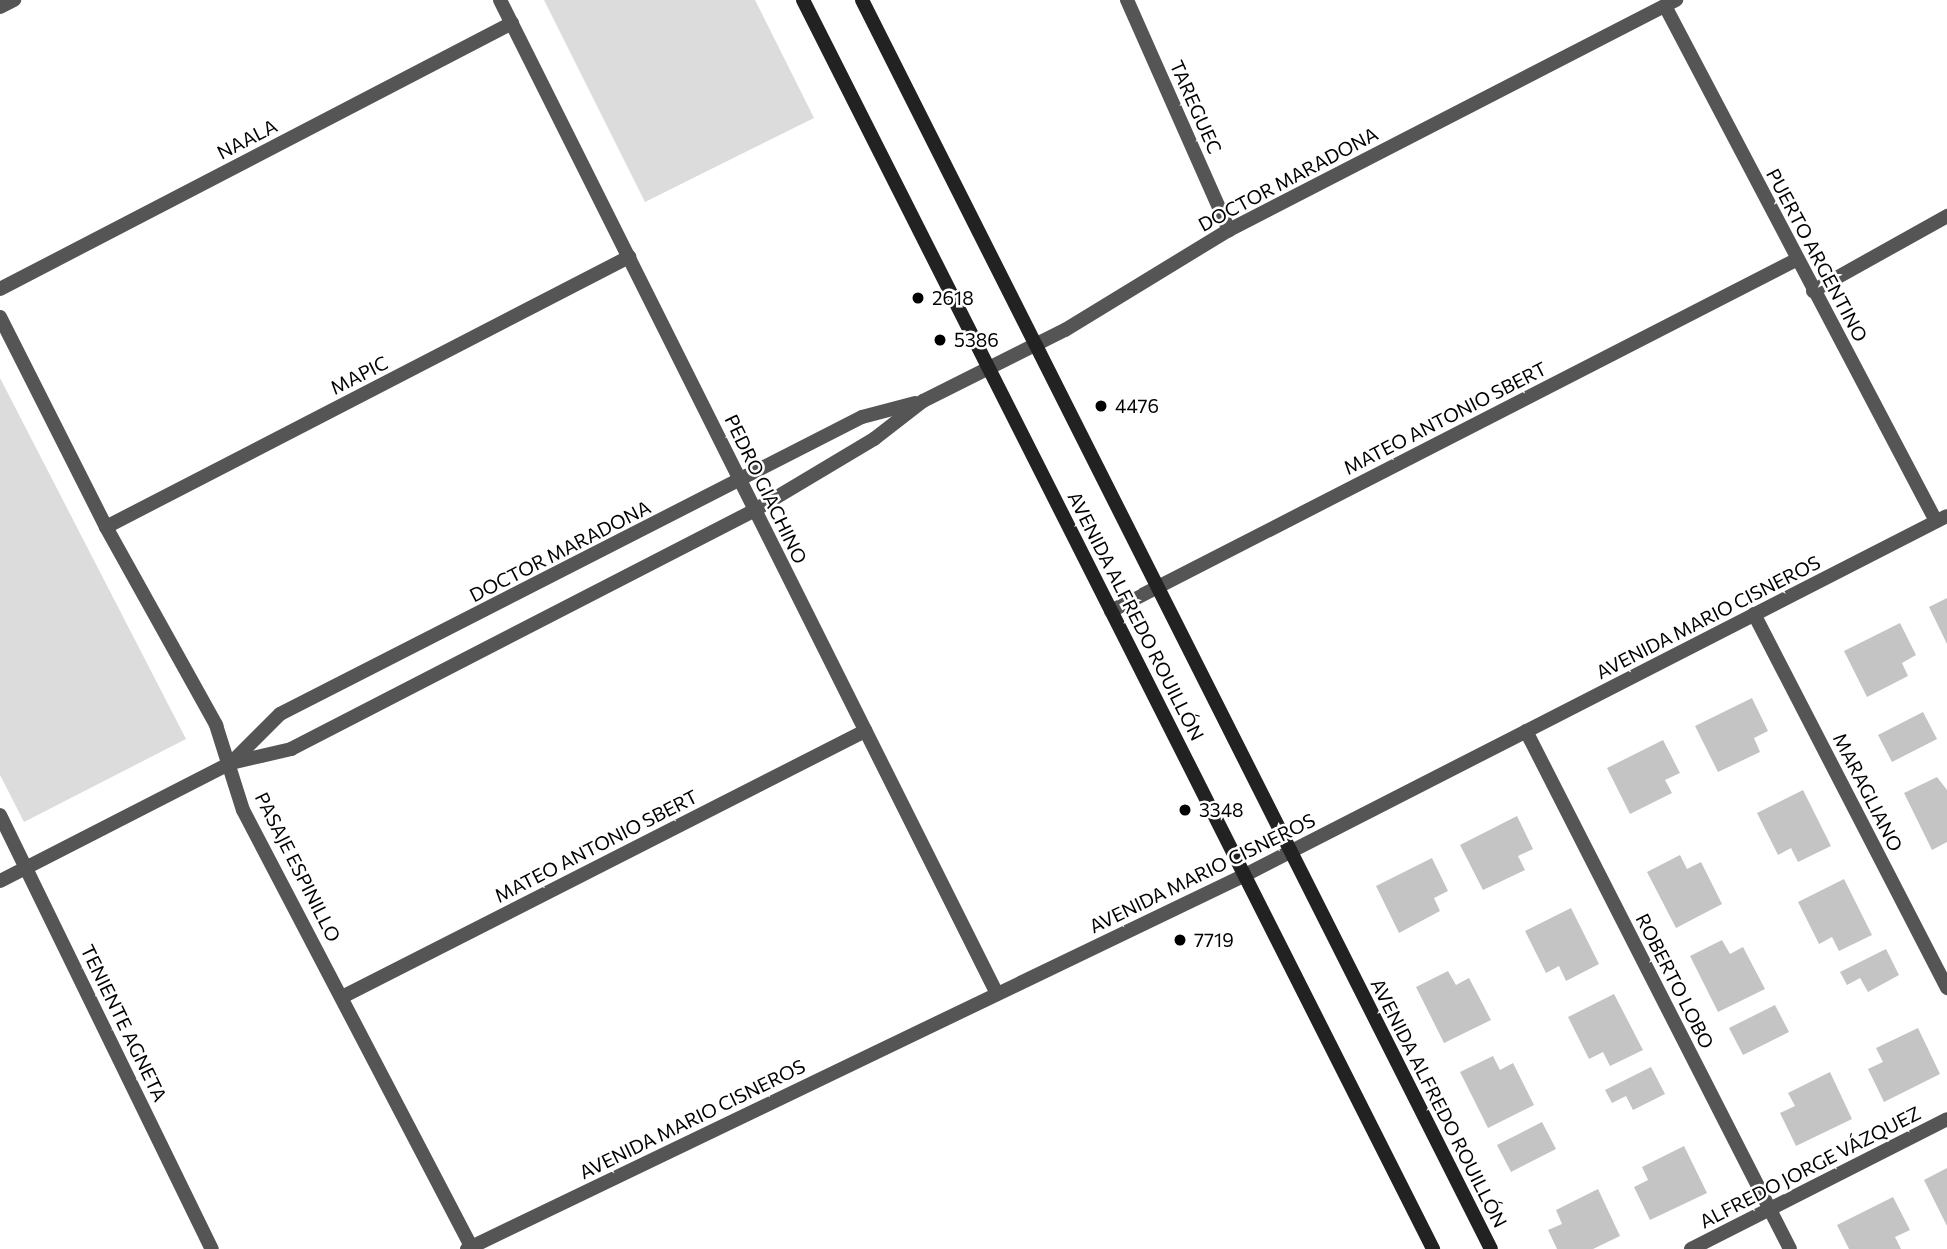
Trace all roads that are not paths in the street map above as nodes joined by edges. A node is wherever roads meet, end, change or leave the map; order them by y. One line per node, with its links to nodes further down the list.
1 (14, 0): 7 (street)
2 (500, 0): 8 (street, PEDRO GIACHINO)
3 (803, 0): 17 (street, AVENIDA ALFREDO ROUILLÓN)
4 (862, 0): 16 (street, AVENIDA ALFREDO ROUILLÓN)
5 (1127, 0): 10 (street, TAREGUEC)
6 (1671, 3): 10 (street, DOCTOR MARADONA); 12 (street, PUERTO ARGENTINO)
7 (0, 7)
8 (512, 23): 11 (street, PEDRO GIACHINO); 13 (street, NAALA)
9 (1947, 216): 14 (street)
10 (1229, 230): 16 (street, DOCTOR MARADONA)
11 (629, 257): 19 (street, PEDRO GIACHINO); 22 (street, MAPIC)
12 (1796, 260): 14 (street, PUERTO ARGENTINO); 23 (street, MATEO ANTONIO SBERT)
13 (0, 289)
14 (1813, 291): 21 (street, PUERTO ARGENTINO)
15 (0, 317): 22 (street, PASAJE ESPINILLO)
16 (1034, 345): 17 (street, DOCTOR MARADONA); 23 (street, AVENIDA ALFREDO ROUILLÓN)
17 (989, 368): 18 (street, DOCTOR MARADONA); 24 (street, AVENIDA ALFREDO ROUILLÓN)
18 (923, 401): 19 (street, DOCTOR MARADONA); 20 (street, DOCTOR MARADONA)
19 (740, 481): 20 (street, PEDRO GIACHINO); 28 (street, DOCTOR MARADONA)
20 (755, 510): 26 (street, PEDRO GIACHINO); 28 (street, DOCTOR MARADONA)
21 (1942, 518): 25 (street, AVENIDA MARIO CISNEROS)
22 (106, 527): 28 (street, PASAJE ESPINILLO)
23 (1157, 587): 24 (street, MATEO ANTONIO SBERT); 30 (street, AVENIDA ALFREDO ROUILLÓN)
24 (1111, 611): 32 (street, AVENIDA ALFREDO ROUILLÓN)
25 (1754, 614): 27 (street, AVENIDA MARIO CISNEROS); 34 (street, MARAGLIANO)
26 (865, 731): 35 (street, PEDRO GIACHINO); 36 (street, MATEO ANTONIO SBERT)
27 (1526, 732): 30 (street, AVENIDA MARIO CISNEROS); 38 (street, ROBERTO LOBO)
28 (231, 763): 31 (street, DOCTOR MARADONA); 36 (street, PASAJE ESPINILLO)
29 (0, 815): 31 (street, TENIENTE AGNETA)
30 (1290, 852): 32 (street, AVENIDA MARIO CISNEROS); 42 (street, AVENIDA ALFREDO ROUILLÓN)
31 (26, 867): 33 (street, DOCTOR MARADONA); 40 (street, TENIENTE AGNETA)
32 (1245, 875): 35 (street, AVENIDA MARIO CISNEROS); 41 (street, AVENIDA ALFREDO ROUILLÓN)
33 (0, 881)
34 (1947, 988)
35 (997, 994): 39 (street, AVENIDA MARIO CISNEROS)
36 (344, 996): 39 (street, PASAJE ESPINILLO)
37 (1947, 1119): 38 (street, ALFREDO JORGE VÁZQUEZ)
38 (1769, 1209): 43 (street, ALFREDO JORGE VÁZQUEZ); 44 (street, ROBERTO LOBO)
39 (469, 1248)
40 (212, 1249)
41 (1433, 1249)
42 (1491, 1249)
43 (1691, 1249)
44 (1790, 1249)

